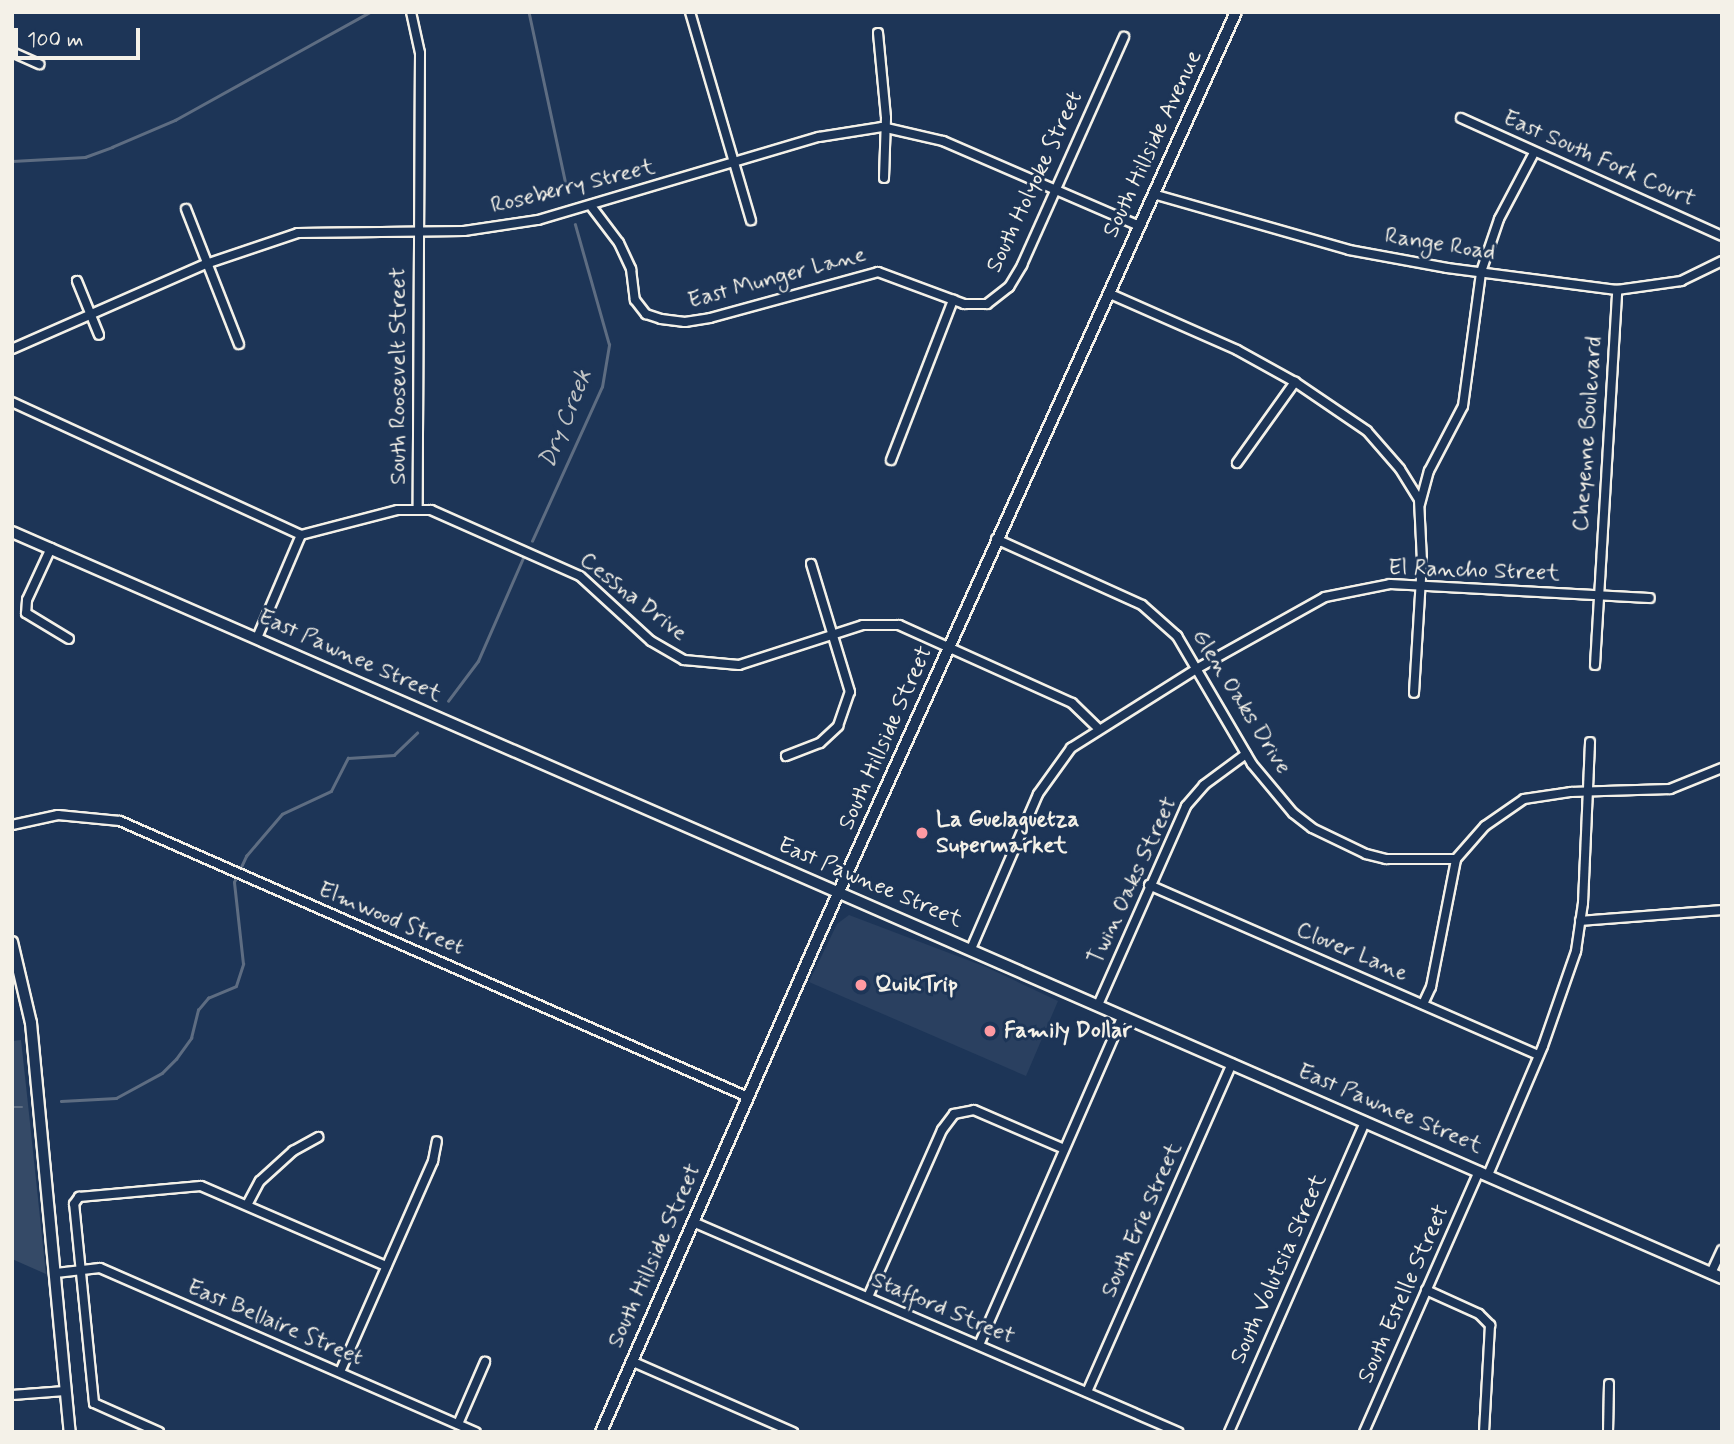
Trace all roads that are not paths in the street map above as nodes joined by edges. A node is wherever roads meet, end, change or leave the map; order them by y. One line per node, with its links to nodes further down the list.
1 (690, 12): 11 (street)
2 (1236, 12): 14 (main road, South Hillside Avenue)
3 (412, 15): 19 (street, South Roosevelt Street)
4 (878, 33): 9 (street)
5 (1124, 37): 13 (street, South Holyoke Street)
6 (12, 52): 7 (street)
7 (39, 64)
8 (1461, 118): 10 (street, East South Fork Court)
9 (886, 128): 11 (street, Roseberry Street); 12 (street); 13 (street, Roseberry Street)
10 (1534, 153): 20 (street, East South Fork Court); 23 (street)
11 (734, 163): 15 (street, Roseberry Street); 17 (street)
12 (884, 178)
13 (1056, 189): 18 (street, Roseberry Street); 27 (street, South Holyoke Street)
14 (1153, 194): 18 (main road, South Hillside Avenue); 23 (street, Range Road)
15 (591, 206): 19 (street, Roseberry Street); 27 (street, East Munger Lane)
16 (186, 209): 22 (street)
17 (751, 220)
18 (1139, 226): 26 (main road, South Hillside Avenue)
19 (419, 230): 22 (street, Roseberry Street); 37 (street, South Roosevelt Street)
20 (1722, 236)
21 (1722, 261): 25 (street, Range Road)
22 (206, 264): 28 (street, Roseberry Street); 30 (street)
23 (1481, 272): 25 (street, Range Road); 36 (street)
24 (77, 281): 28 (street)
25 (1617, 290): 44 (street, Cheyenne Boulevard)
26 (1108, 292): 32 (street); 40 (main road, South Hillside Street)
27 (953, 300): 34 (street)
28 (91, 315): 29 (street); 31 (street, Roseberry Street)
29 (99, 335)
30 (239, 344)
31 (12, 349)
32 (1296, 382): 35 (street); 36 (street)
33 (12, 402): 39 (street)
34 (891, 460)
35 (1237, 463)
36 (1420, 507): 43 (street)
37 (418, 509): 39 (street, South Roosevelt Street); 46 (street, Cessna Drive)
38 (12, 531): 41 (main road, East Pawnee Street)
39 (301, 535): 47 (street)
40 (996, 539): 49 (main road, South Hillside Street); 51 (street, Glen Oaks Drive)
41 (51, 548): 47 (main road, East Pawnee Street); 48 (street)
42 (811, 564): 46 (street)
43 (1420, 586): 44 (street, El Rancho Street); 51 (street, El Rancho Street); 52 (street)
44 (1597, 596): 45 (street, El Rancho Street); 50 (street, Cheyenne Boulevard)
45 (1650, 598)
46 (834, 635): 49 (street, Cessna Drive); 56 (street)
47 (257, 638): 62 (main road, East Pawnee Street)
48 (69, 639)
49 (949, 647): 53 (street, Cessna Drive); 62 (main road, South Hillside Street)
50 (1595, 665)
51 (1198, 668): 53 (street, El Rancho Street); 55 (street, Glen Oaks Drive)
52 (1414, 693)
53 (1098, 728): 66 (street, El Rancho Street)
54 (1590, 742): 58 (street)
55 (1246, 754): 60 (street, Glen Oaks Drive); 61 (street, Twin Oaks Street)
56 (786, 756)
57 (1722, 768): 58 (street)
58 (1587, 793): 60 (street); 64 (street)
59 (12, 825): 72 (street, Elmwood Street)
60 (1455, 859): 67 (street)
61 (1149, 885): 67 (street, Clover Lane); 68 (street, Twin Oaks Street)
62 (839, 893): 66 (main road, East Pawnee Street); 72 (main road, South Hillside Street)
63 (1722, 910): 64 (street)
64 (1580, 921): 70 (street)
65 (12, 942): 83 (main road)
66 (971, 949): 68 (main road, East Pawnee Street)
67 (1423, 1004): 70 (street, Clover Lane)
68 (1098, 1005): 69 (main road, East Pawnee Street)
69 (1123, 1016): 71 (main road, East Pawnee Street); 76 (street)
70 (1539, 1055): 77 (street)
71 (1232, 1064): 73 (main road, East Pawnee Street); 93 (street, South Erie Street)
72 (748, 1097): 79 (main road, South Hillside Street)
73 (1365, 1122): 77 (main road, East Pawnee Street); 102 (street, South Volutsia Street)
74 (318, 1137): 78 (street)
75 (437, 1141): 81 (street)
76 (1064, 1149): 86 (street); 87 (street)
77 (1484, 1173): 84 (main road, East Pawnee Street); 85 (street, South Estelle Street)
78 (247, 1205): 81 (street); 82 (street)
79 (693, 1222): 86 (street, Stafford Street); 88 (main road, South Hillside Street)
80 (1722, 1250): 84 (street)
81 (386, 1266): 90 (street)
82 (80, 1270): 83 (street, East Bellaire Street); 90 (street, East Bellaire Street); 97 (street)
83 (56, 1273): 92 (main road)
84 (1718, 1274)
85 (1426, 1290): 103 (street, South Estelle Street); 104 (street)
86 (868, 1297): 87 (street, Stafford Street)
87 (979, 1345): 93 (street, Stafford Street)
88 (632, 1361): 99 (main road, South Hillside Street); 100 (street)
89 (485, 1362): 95 (street)
90 (340, 1372): 95 (street, East Bellaire Street)
91 (1609, 1384): 105 (street)
92 (65, 1391): 94 (street); 96 (main road)
93 (1087, 1392): 101 (street, Stafford Street)
94 (12, 1395)
95 (458, 1424): 98 (street, East Bellaire Street)
96 (70, 1432)
97 (159, 1432)
98 (475, 1432)
99 (601, 1432)
100 (793, 1432)
101 (1178, 1432)
102 (1229, 1432)
103 (1364, 1432)
104 (1484, 1432)
105 (1608, 1432)

